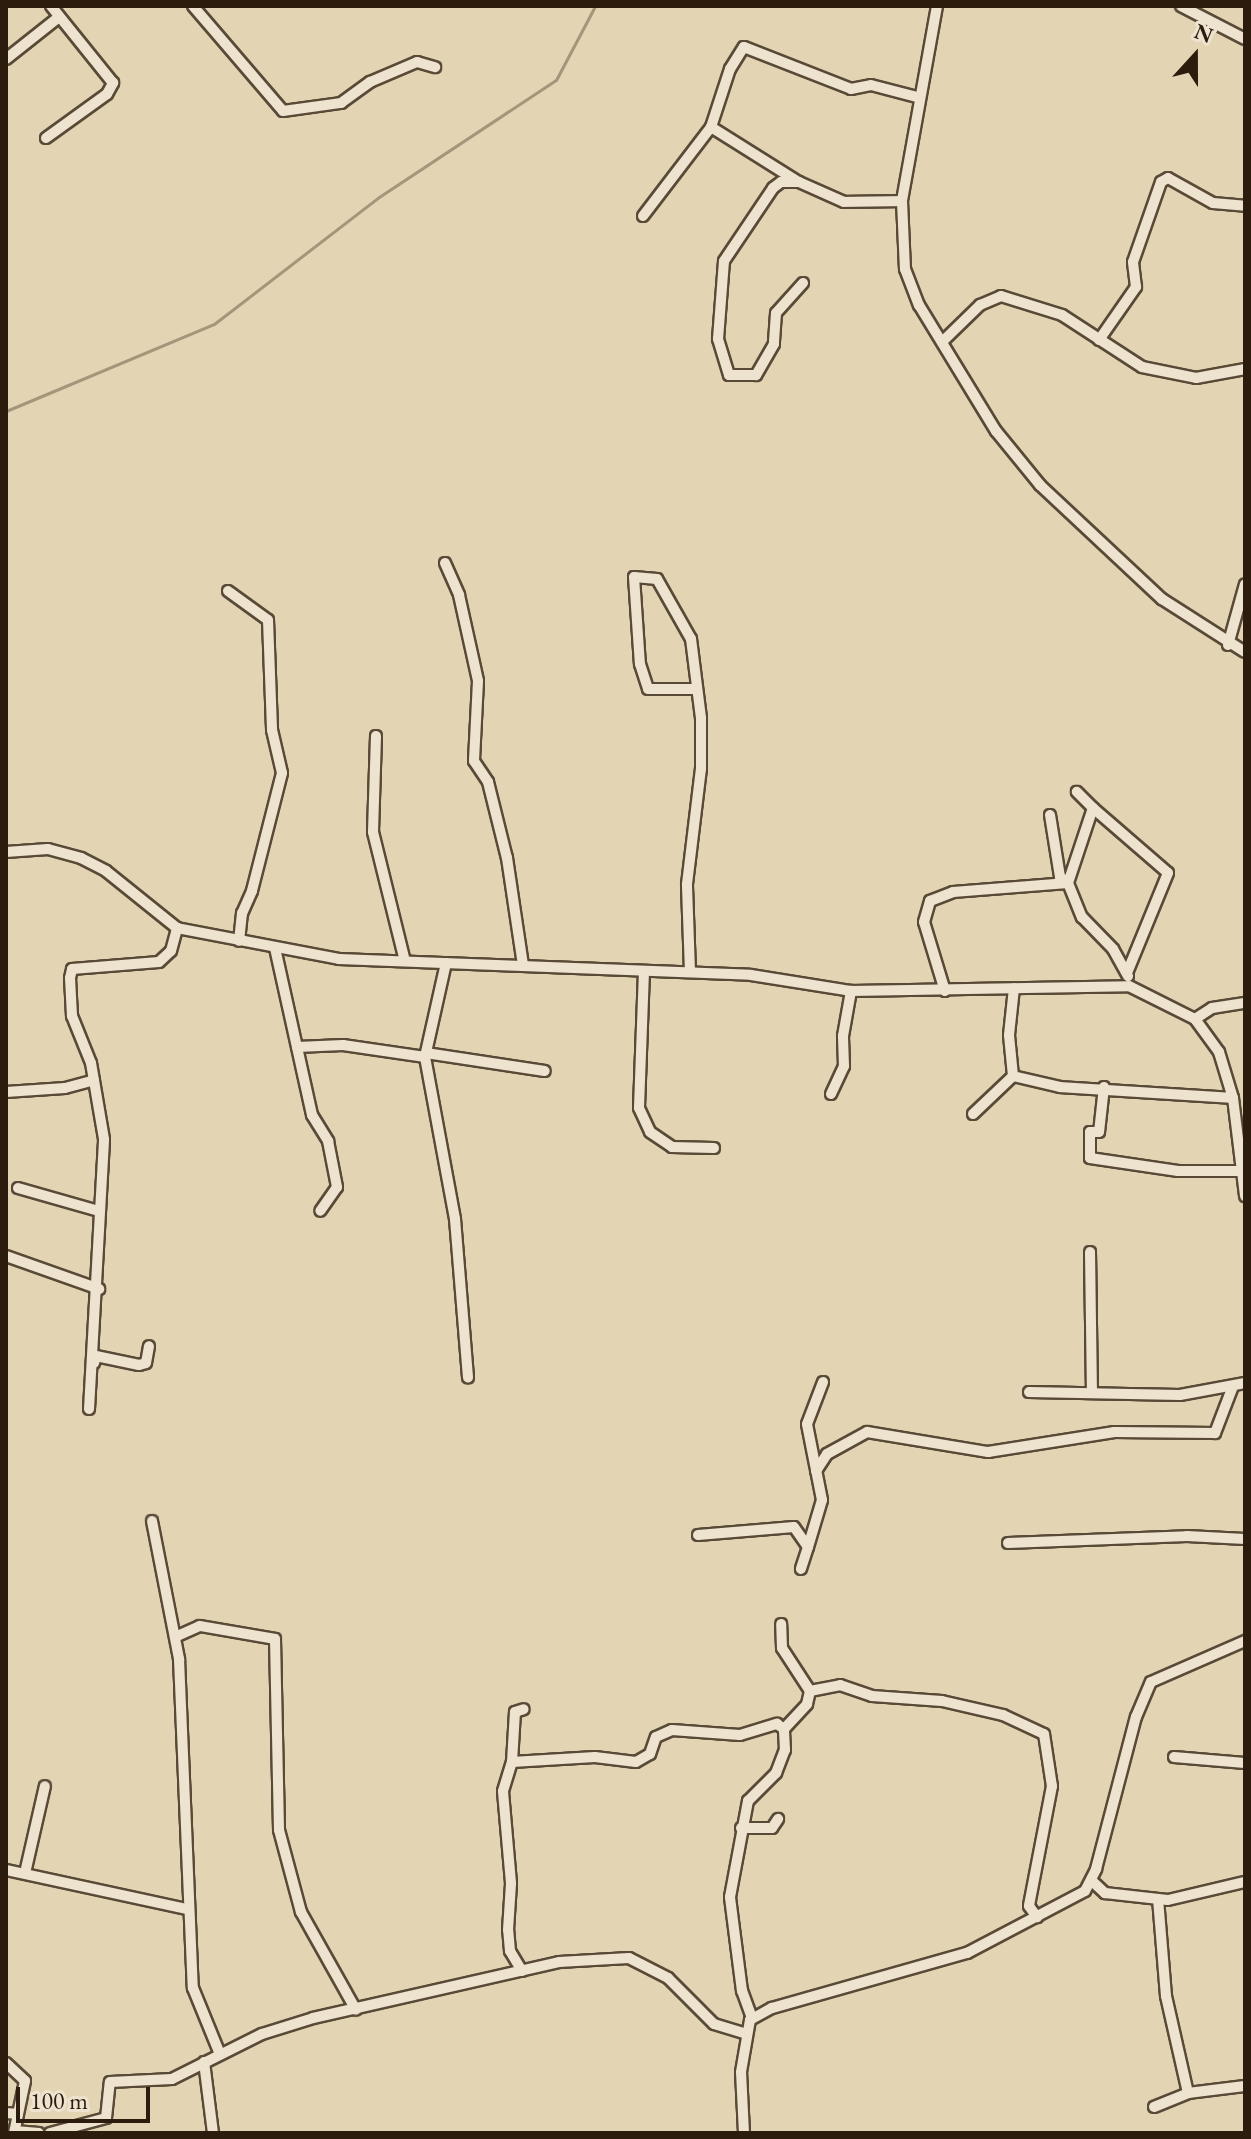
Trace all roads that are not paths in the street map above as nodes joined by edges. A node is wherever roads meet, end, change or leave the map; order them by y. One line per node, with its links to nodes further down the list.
1 (51, 6): 5 (street)
2 (193, 6): 8 (street)
3 (937, 6): 9 (street)
4 (1181, 6): 6 (street)
5 (59, 17): 7 (street); 11 (street)
6 (1245, 39)
7 (6, 59)
8 (435, 67)
9 (917, 97): 10 (street); 13 (street)
10 (711, 127): 12 (street); 15 (street)
11 (46, 138)
12 (799, 182): 13 (street); 16 (street)
13 (902, 201): 18 (street)
14 (1245, 206): 17 (street)
15 (643, 216)
16 (803, 283)
17 (1099, 340): 18 (street); 19 (street)
18 (943, 341): 23 (street)
19 (1245, 369)
20 (445, 563): 37 (street)
21 (1245, 584): 23 (street)
22 (228, 591): 33 (street)
23 (1228, 645): 24 (street)
24 (1245, 652)
25 (696, 689): 25 (street); 39 (street)
26 (376, 736): 35 (street)
27 (1077, 792): 28 (street)
28 (1093, 808): 31 (street); 40 (street)
29 (1050, 815): 31 (street)
30 (6, 852): 32 (street)
31 (1068, 883): 40 (street); 44 (street)
32 (177, 928): 33 (street); 51 (street)
33 (239, 941): 34 (street)
34 (275, 948): 35 (street); 47 (street)
35 (405, 961): 36 (street)
36 (446, 963): 37 (street); 48 (street)
37 (523, 965): 38 (street)
38 (644, 971): 39 (street); 57 (street)
39 (690, 972): 43 (street)
40 (1127, 973): 41 (street)
41 (1129, 986): 42 (street); 46 (street)
42 (1014, 988): 44 (street); 50 (street)
43 (851, 991): 44 (street); 54 (street)
44 (945, 991)
45 (1245, 1003): 46 (street)
46 (1195, 1019): 55 (street)
47 (297, 1047): 48 (street); 62 (street)
48 (426, 1055): 49 (street); 68 (street)
49 (545, 1071)
50 (1013, 1076): 52 (street); 56 (street)
51 (94, 1080): 53 (street); 61 (street)
52 (1104, 1087): 55 (street); 58 (street)
53 (6, 1092)
54 (831, 1094)
55 (1233, 1098): 58 (street)
56 (973, 1114)
57 (714, 1148)
58 (1242, 1164): 60 (street)
59 (18, 1188): 61 (street)
60 (1245, 1196)
61 (99, 1211): 65 (street)
62 (320, 1211)
63 (1090, 1252): 73 (street)
64 (6, 1256): 65 (street)
65 (99, 1289): 67 (street)
66 (149, 1346): 67 (street)
67 (94, 1363): 74 (street)
68 (468, 1377)
69 (823, 1382): 75 (street)
70 (1245, 1383): 71 (street)
71 (1233, 1386): 73 (street); 75 (street)
72 (1029, 1392): 73 (street)
73 (1092, 1392)
74 (89, 1409)
75 (816, 1471): 80 (street)
76 (152, 1521): 83 (street)
77 (698, 1535): 80 (street)
78 (1245, 1539): 79 (street)
79 (1008, 1543)
80 (808, 1547): 81 (street)
81 (801, 1569)
82 (781, 1624): 85 (street)
83 (175, 1637): 99 (street); 102 (street)
84 (1245, 1641): 96 (street)
85 (810, 1691): 87 (street); 100 (street)
86 (524, 1709): 89 (street)
87 (784, 1729): 89 (street); 93 (street)
88 (1174, 1757): 90 (street)
89 (512, 1762): 101 (street)
90 (1245, 1763)
91 (45, 1786): 95 (street)
92 (778, 1819): 93 (street)
93 (741, 1828): 103 (street)
94 (6, 1870): 95 (street)
95 (25, 1873): 99 (street)
96 (1092, 1881): 98 (street); 100 (street)
97 (1245, 1882): 98 (street)
98 (1158, 1899): 109 (street)
99 (186, 1909): 105 (street)
100 (1037, 1917): 103 (street)
101 (522, 1971): 102 (street); 104 (street)
102 (356, 2010): 105 (street)
103 (752, 2018): 104 (street)
104 (744, 2033): 117 (street)
105 (220, 2054): 106 (street)
106 (204, 2062): 115 (street); 116 (street)
107 (6, 2063): 112 (street)
108 (1245, 2086): 109 (street)
109 (1188, 2093): 110 (street)
110 (1154, 2107)
111 (6, 2113): 112 (street)
112 (18, 2114): 113 (street)
113 (14, 2132): 114 (street)
114 (39, 2133)
115 (50, 2133)
116 (213, 2133)
117 (744, 2133)

